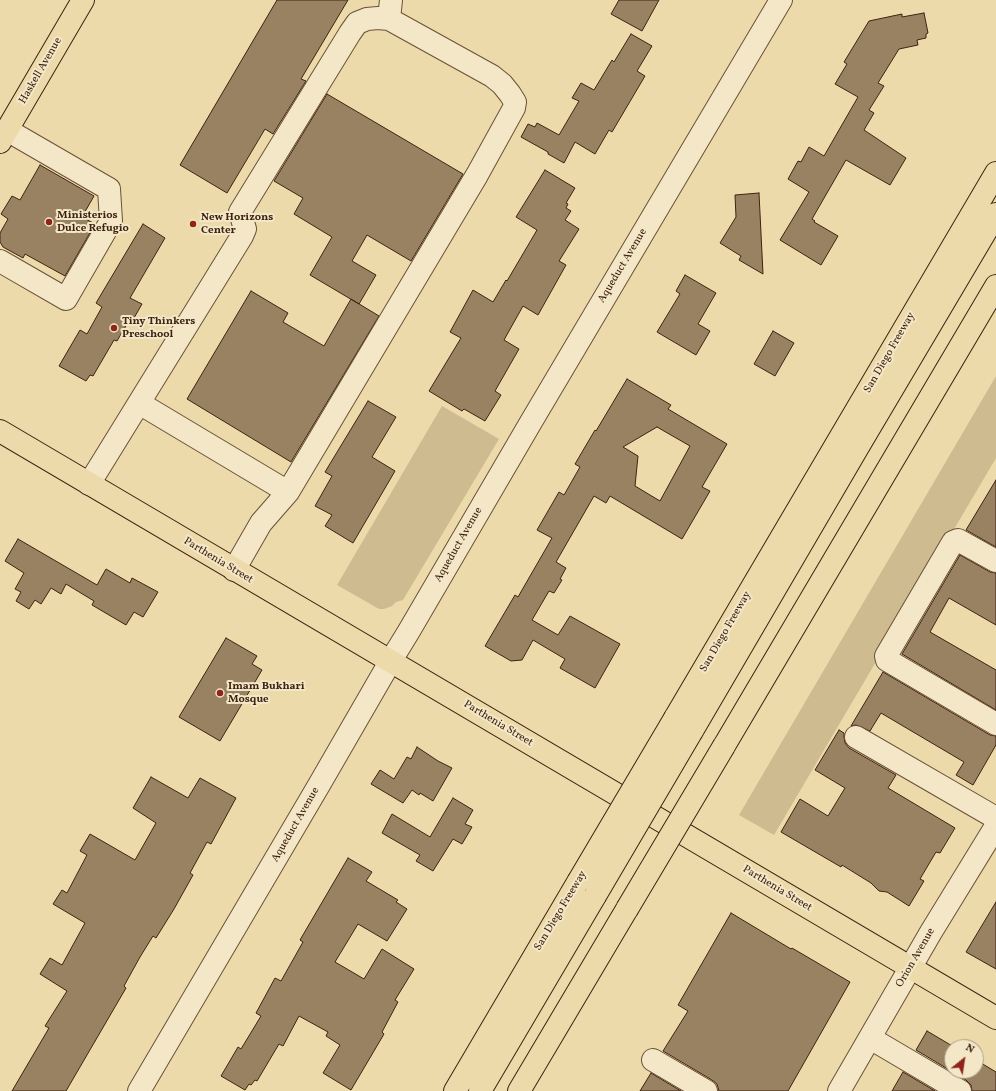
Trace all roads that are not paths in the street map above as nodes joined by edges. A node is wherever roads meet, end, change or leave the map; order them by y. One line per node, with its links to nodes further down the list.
1 (83, 0): 4 (main road, Haskell Avenue)
2 (781, 0): 16 (street, Aqueduct Avenue)
3 (390, 9): 10 (street); 13 (street)
4 (3, 136): 8 (street)
5 (996, 173): 18 (main road, San Diego Freeway)
6 (996, 214): 18 (main road)
7 (996, 235): 18 (main road)
8 (0, 260)
9 (996, 286): 30 (main road, bridge)
10 (139, 403): 12 (street); 13 (street)
11 (0, 431): 12 (main road, Parthenia Street)
12 (89, 484): 15 (main road, Parthenia Street)
13 (288, 492): 15 (street)
14 (996, 562): 17 (street)
15 (234, 570): 16 (main road, Parthenia Street)
16 (390, 662): 22 (main road, Parthenia Street); 26 (street, Aqueduct Avenue)
17 (996, 724)
18 (690, 728): 21 (main road); 27 (main road, San Diego Freeway, bridge)
19 (856, 737): 20 (street)
20 (996, 826): 22 (street, Orion Avenue)
21 (601, 897): 28 (main road); 29 (main road)
22 (910, 968): 23 (main road, Parthenia Street); 24 (street, Orion Avenue)
23 (996, 1018)
24 (870, 1038): 32 (street, Orion Avenue); 33 (street)
25 (652, 1060): 31 (street)
26 (139, 1091)
27 (455, 1091)
28 (480, 1091)
29 (494, 1091)
30 (519, 1091)
31 (706, 1091)
32 (839, 1091)
33 (960, 1091)

